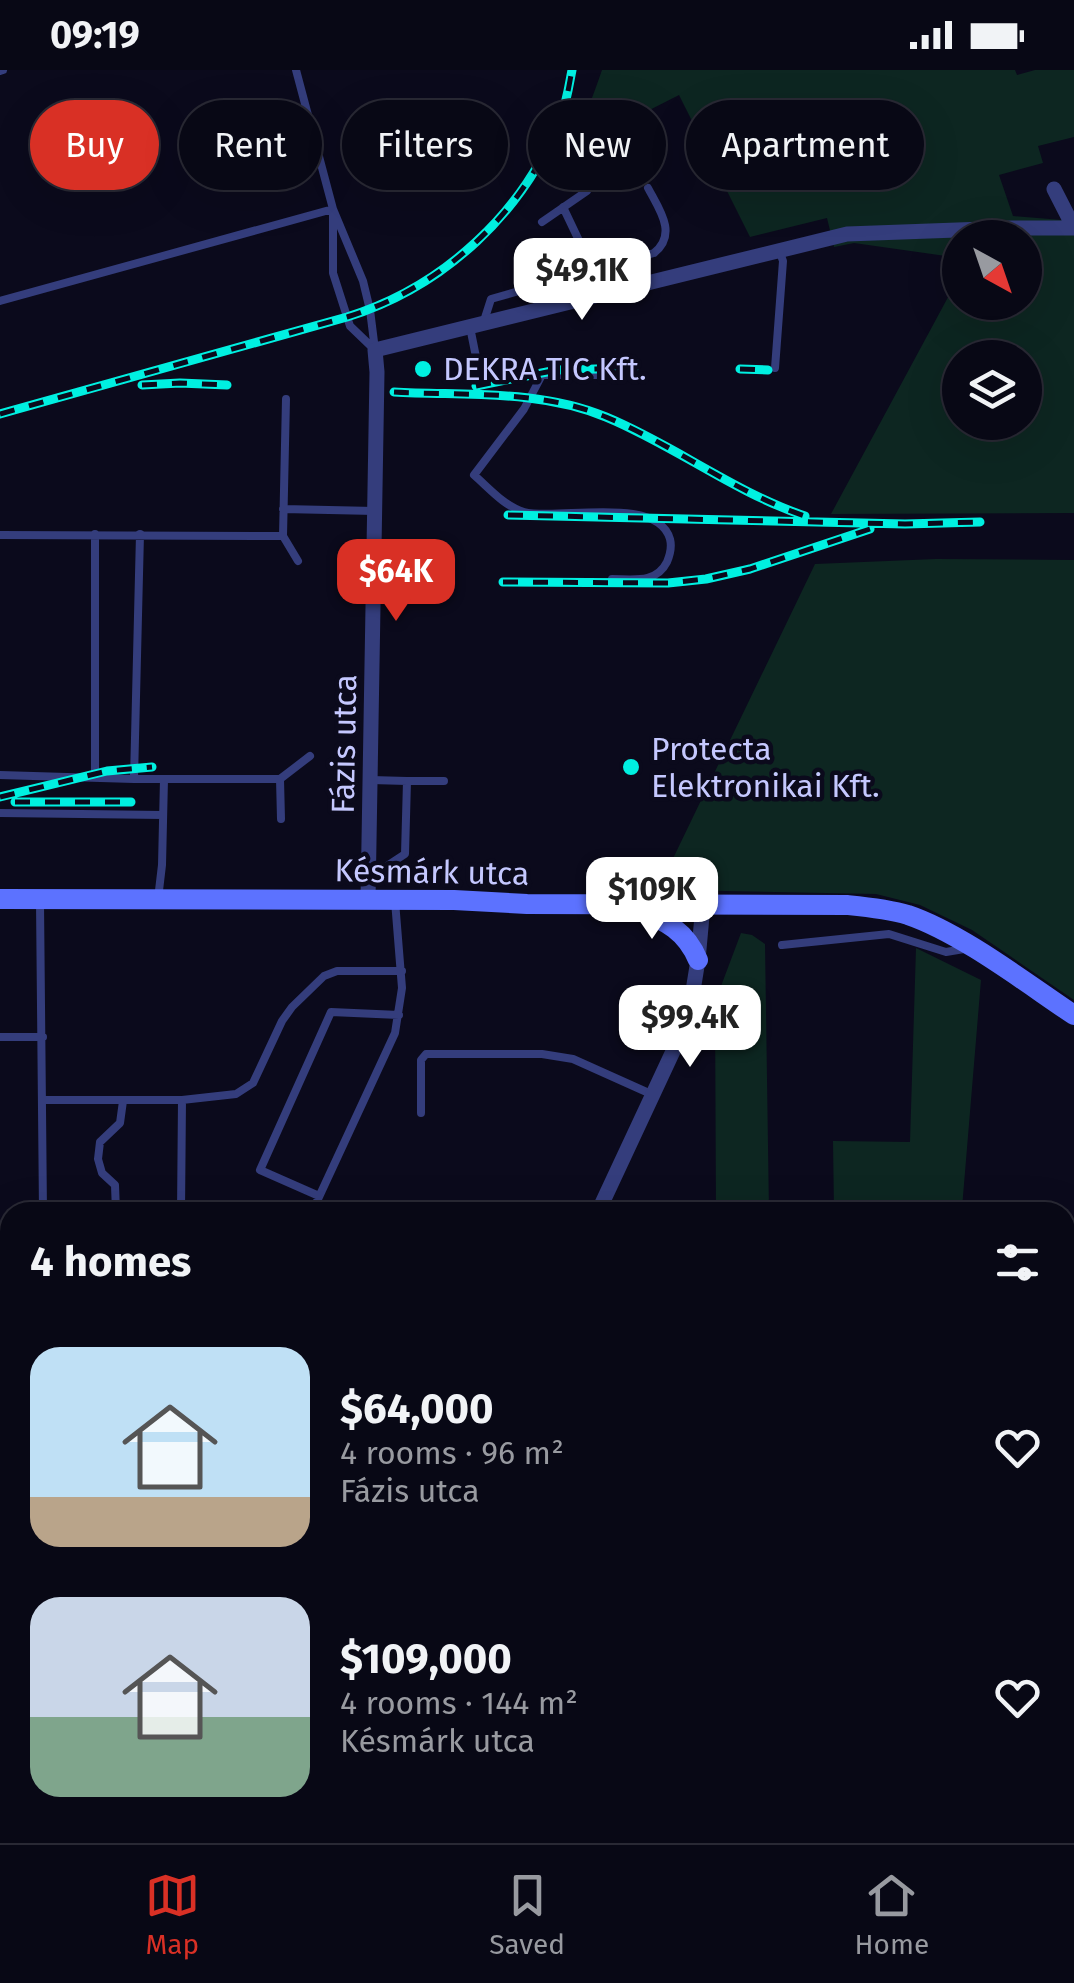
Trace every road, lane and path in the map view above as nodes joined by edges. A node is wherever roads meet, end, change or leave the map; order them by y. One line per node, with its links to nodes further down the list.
1 (296, 70): 6 (lane)
2 (1054, 188): 8 (street)
3 (587, 190): 5 (lane)
4 (649, 190): 10 (lane)
5 (563, 208): 7 (lane); 10 (lane)
6 (333, 209): 13 (lane); 15 (lane); 15 (lane)
7 (542, 222)
8 (1074, 228): 9 (street)
9 (779, 250): 11 (lane); 14 (street)
10 (593, 270): 14 (lane)
11 (782, 284): 12 (lane); 16 (lane)
12 (794, 285)
13 (0, 302)
14 (477, 326): 15 (street); 17 (lane)
15 (374, 350): 21 (street, Fázis utca)
16 (775, 368)
17 (542, 375): 18 (lane); 27 (lane)
18 (630, 376)
19 (286, 399): 20 (lane)
20 (284, 509): 21 (lane); 25 (lane)
21 (375, 511): 34 (street, Fázis utca)
22 (0, 534): 23 (lane)
23 (96, 534): 24 (lane); 30 (lane)
24 (140, 534): 25 (lane); 31 (lane)
25 (283, 536): 26 (lane)
26 (298, 561)
27 (612, 580)
28 (310, 756): 33 (lane)
29 (0, 775): 30 (lane)
30 (95, 778): 31 (lane)
31 (134, 779): 32 (lane)
32 (164, 779): 33 (lane); 38 (lane)
33 (280, 779): 39 (lane)
34 (371, 780): 35 (lane); 40 (street, Fázis utca)
35 (407, 781): 36 (lane); 40 (lane)
36 (444, 782)
37 (0, 813): 38 (lane)
38 (164, 816): 43 (lane)
39 (281, 819)
40 (368, 878): 44 (street, Fázis utca)
41 (0, 899): 42 (street, Késmárk utca)
42 (40, 899): 43 (street, Késmárk utca); 55 (lane)
43 (158, 899): 44 (street, Késmárk utca)
44 (368, 900): 45 (street, Késmárk utca)
45 (395, 900): 46 (street, Késmárk utca); 51 (lane)
46 (627, 905): 47 (street, Késmárk utca); 50 (street)
47 (704, 905): 49 (street, Késmárk utca); 50 (street)
48 (782, 945): 49 (lane)
49 (972, 948): 52 (street, Késmárk utca)
50 (698, 960): 56 (street)
51 (402, 972): 53 (lane); 58 (lane)
52 (1074, 1014)
53 (398, 1015): 61 (lane); 61 (lane)
54 (0, 1036): 55 (lane)
55 (43, 1036): 57 (lane)
56 (652, 1095): 60 (lane); 66 (street)
57 (43, 1100): 59 (lane); 62 (lane)
58 (182, 1100): 59 (lane); 64 (lane)
59 (123, 1101): 63 (lane)
60 (421, 1114)
61 (319, 1196): 65 (lane)
62 (44, 1202)
63 (116, 1202)
64 (181, 1202)
65 (316, 1202)
66 (603, 1202)

